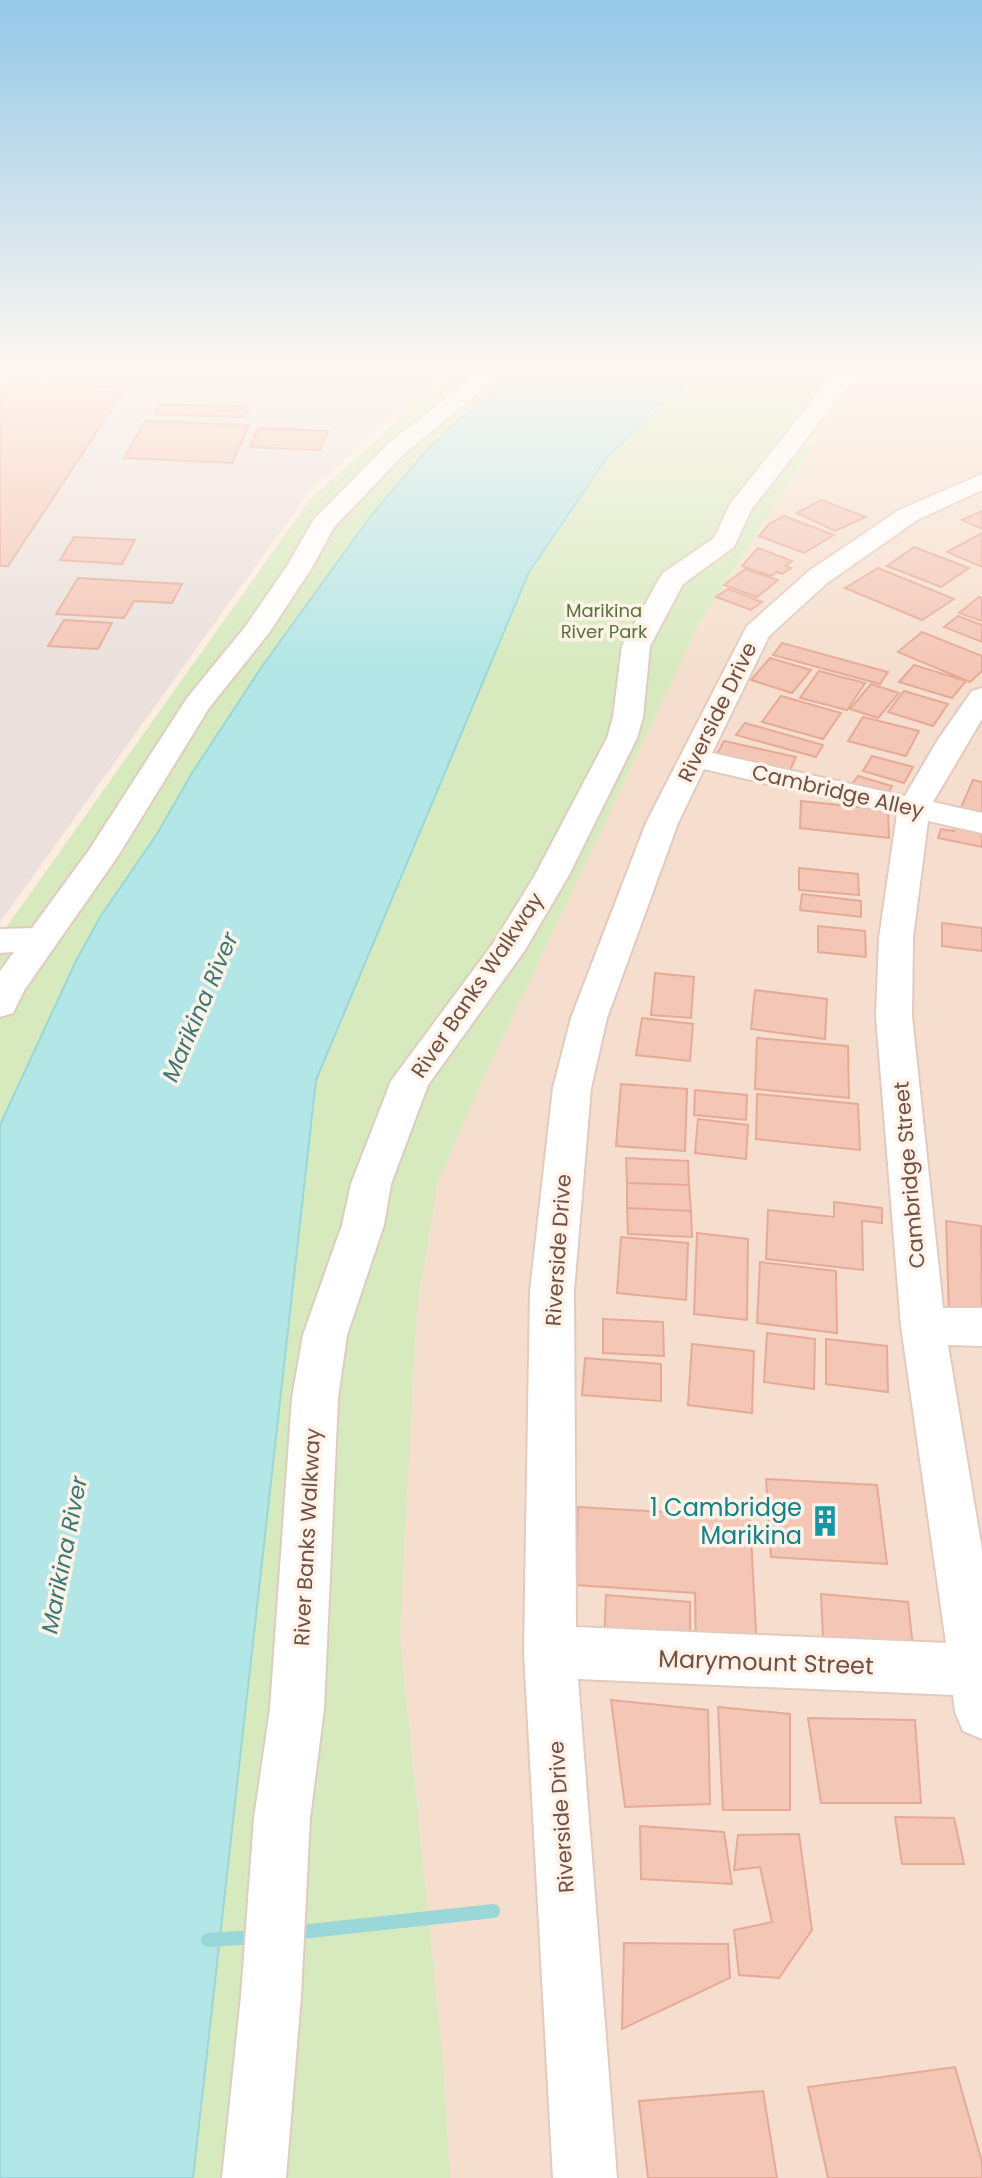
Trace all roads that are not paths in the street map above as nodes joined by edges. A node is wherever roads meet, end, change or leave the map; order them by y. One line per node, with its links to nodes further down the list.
1 (378, 468): 8 (street)
2 (772, 468): 15 (street, River Banks Walkway)
3 (982, 481): 5 (street, Riverside Drive)
4 (982, 697): 6 (street, Cambridge Street)
5 (694, 758): 6 (street, Cambridge Alley); 13 (street, Riverside Drive)
6 (914, 808): 7 (street, Cambridge Alley); 11 (street, Cambridge Street)
7 (982, 823)
8 (43, 939): 9 (street); 10 (street)
9 (0, 941)
10 (0, 1004)
11 (923, 1326): 12 (street); 14 (street, Cambridge Street)
12 (982, 1327)
13 (550, 1652): 14 (street, Marymount Street); 16 (street, Riverside Drive)
14 (979, 1684)
15 (254, 2178)
16 (585, 2178)

